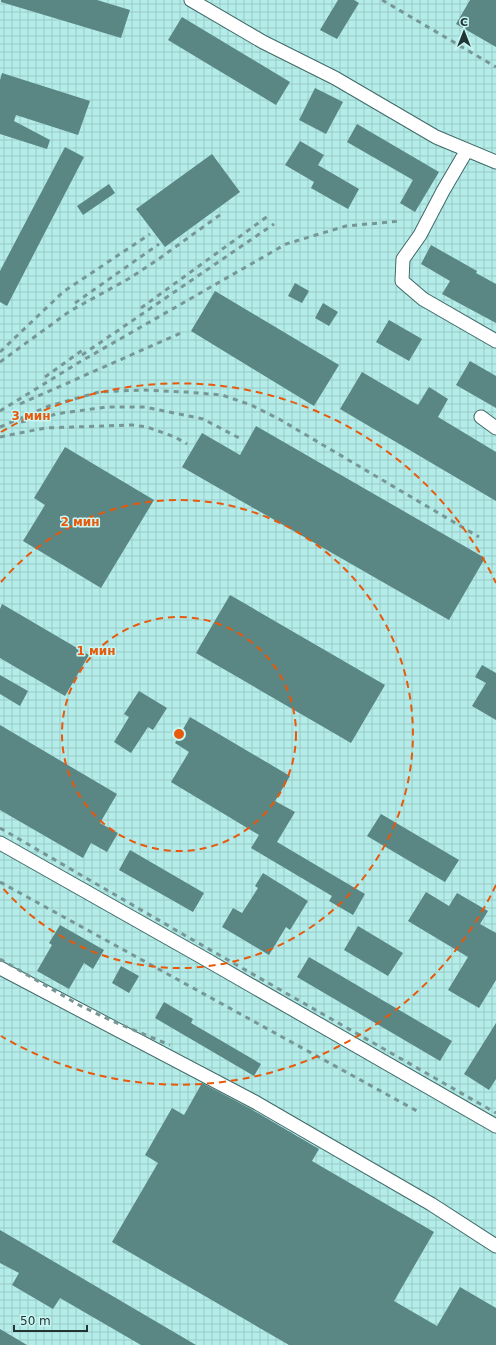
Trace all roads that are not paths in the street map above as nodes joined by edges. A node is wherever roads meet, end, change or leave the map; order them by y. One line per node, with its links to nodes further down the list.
1 (191, 0): 2 (lane)
2 (467, 150): 3 (lane); 4 (lane)
3 (496, 162)
4 (496, 341)
5 (481, 417): 6 (lane)
6 (496, 428)
7 (0, 843): 9 (lane)
8 (0, 968): 10 (lane)
9 (496, 1126)
10 (496, 1246)

